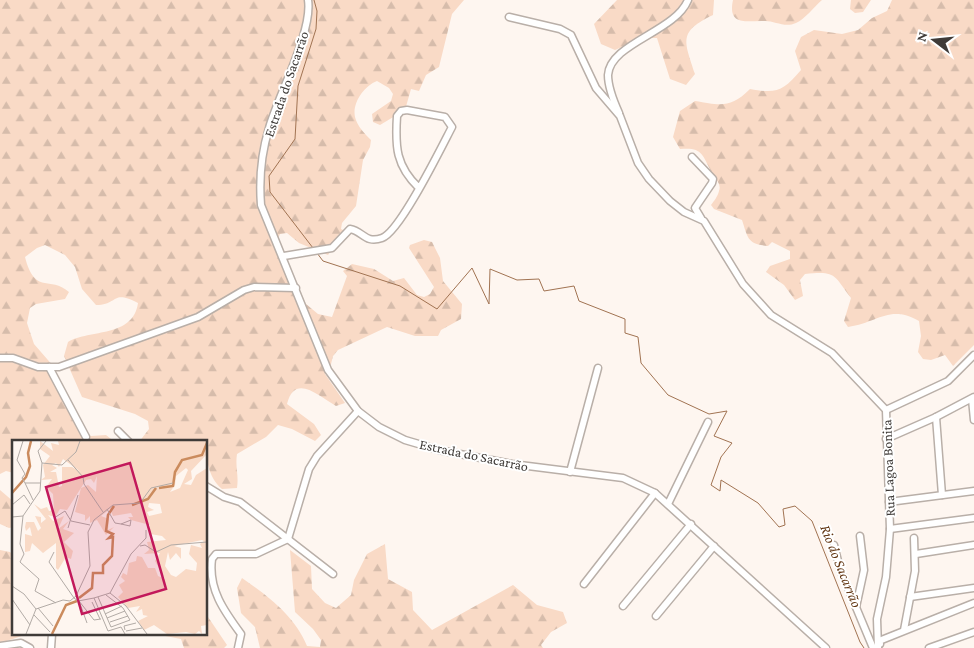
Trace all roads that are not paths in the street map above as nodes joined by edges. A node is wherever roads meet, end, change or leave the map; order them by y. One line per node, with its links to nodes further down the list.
1 (308, 0): 8 (street, Estrada do Sacarrão)
2 (688, 0): 4 (street)
3 (509, 18): 4 (street)
4 (620, 116): 7 (street)
5 (692, 157): 7 (street)
6 (419, 188): 6 (street); 8 (street)
7 (704, 221): 15 (street, Rua Lagoa Bonita)
8 (284, 256): 9 (street, Estrada do Sacarrão)
9 (296, 288): 12 (street); 16 (street, Estrada do Sacarrão)
10 (974, 355): 15 (street)
11 (0, 358): 12 (street)
12 (49, 367): 21 (street)
13 (598, 368): 24 (street)
14 (973, 398): 17 (street); 18 (street)
15 (886, 410): 22 (street, Rua Lagoa Bonita)
16 (358, 411): 24 (street, Estrada do Sacarrão); 36 (street)
17 (936, 417): 22 (street); 28 (street)
18 (974, 420)
19 (708, 422): 30 (street)
20 (118, 431): 23 (street)
21 (86, 436)
22 (886, 439): 29 (street, Rua Lagoa Bonita)
23 (127, 440)
24 (570, 472): 27 (street, Estrada do Sacarrão)
25 (208, 487): 36 (street)
26 (974, 491): 28 (street)
27 (655, 493): 30 (street, Estrada do Sacarrão); 42 (street)
28 (942, 495): 29 (street)
29 (889, 502): 33 (street, Rua Lagoa Bonita)
30 (668, 504): 32 (street, Estrada do Sacarrão)
31 (974, 518): 33 (street)
32 (691, 524): 39 (street, Estrada do Sacarrão); 46 (street)
33 (890, 529): 51 (street, Rua Lagoa Bonita)
34 (860, 536): 47 (street)
35 (914, 538): 40 (street)
36 (288, 539): 41 (street); 55 (street)
37 (834, 545): 47 (street)
38 (974, 545): 40 (street)
39 (714, 546): 48 (street); 56 (street, Estrada do Sacarrão)
40 (916, 554): 44 (street)
41 (333, 574)
42 (584, 584)
43 (974, 588): 44 (street)
44 (910, 597): 49 (street)
45 (974, 602): 49 (street)
46 (623, 606)
47 (856, 608): 57 (street)
48 (656, 616)
49 (904, 630): 51 (street)
50 (974, 632): 53 (street)
51 (878, 645): 58 (street, Rua Lagoa Bonita)
52 (0, 646): 54 (street)
53 (942, 646): 59 (street)
54 (30, 648)
55 (238, 648)
56 (826, 648)
57 (872, 648)
58 (882, 648)
59 (929, 648)

